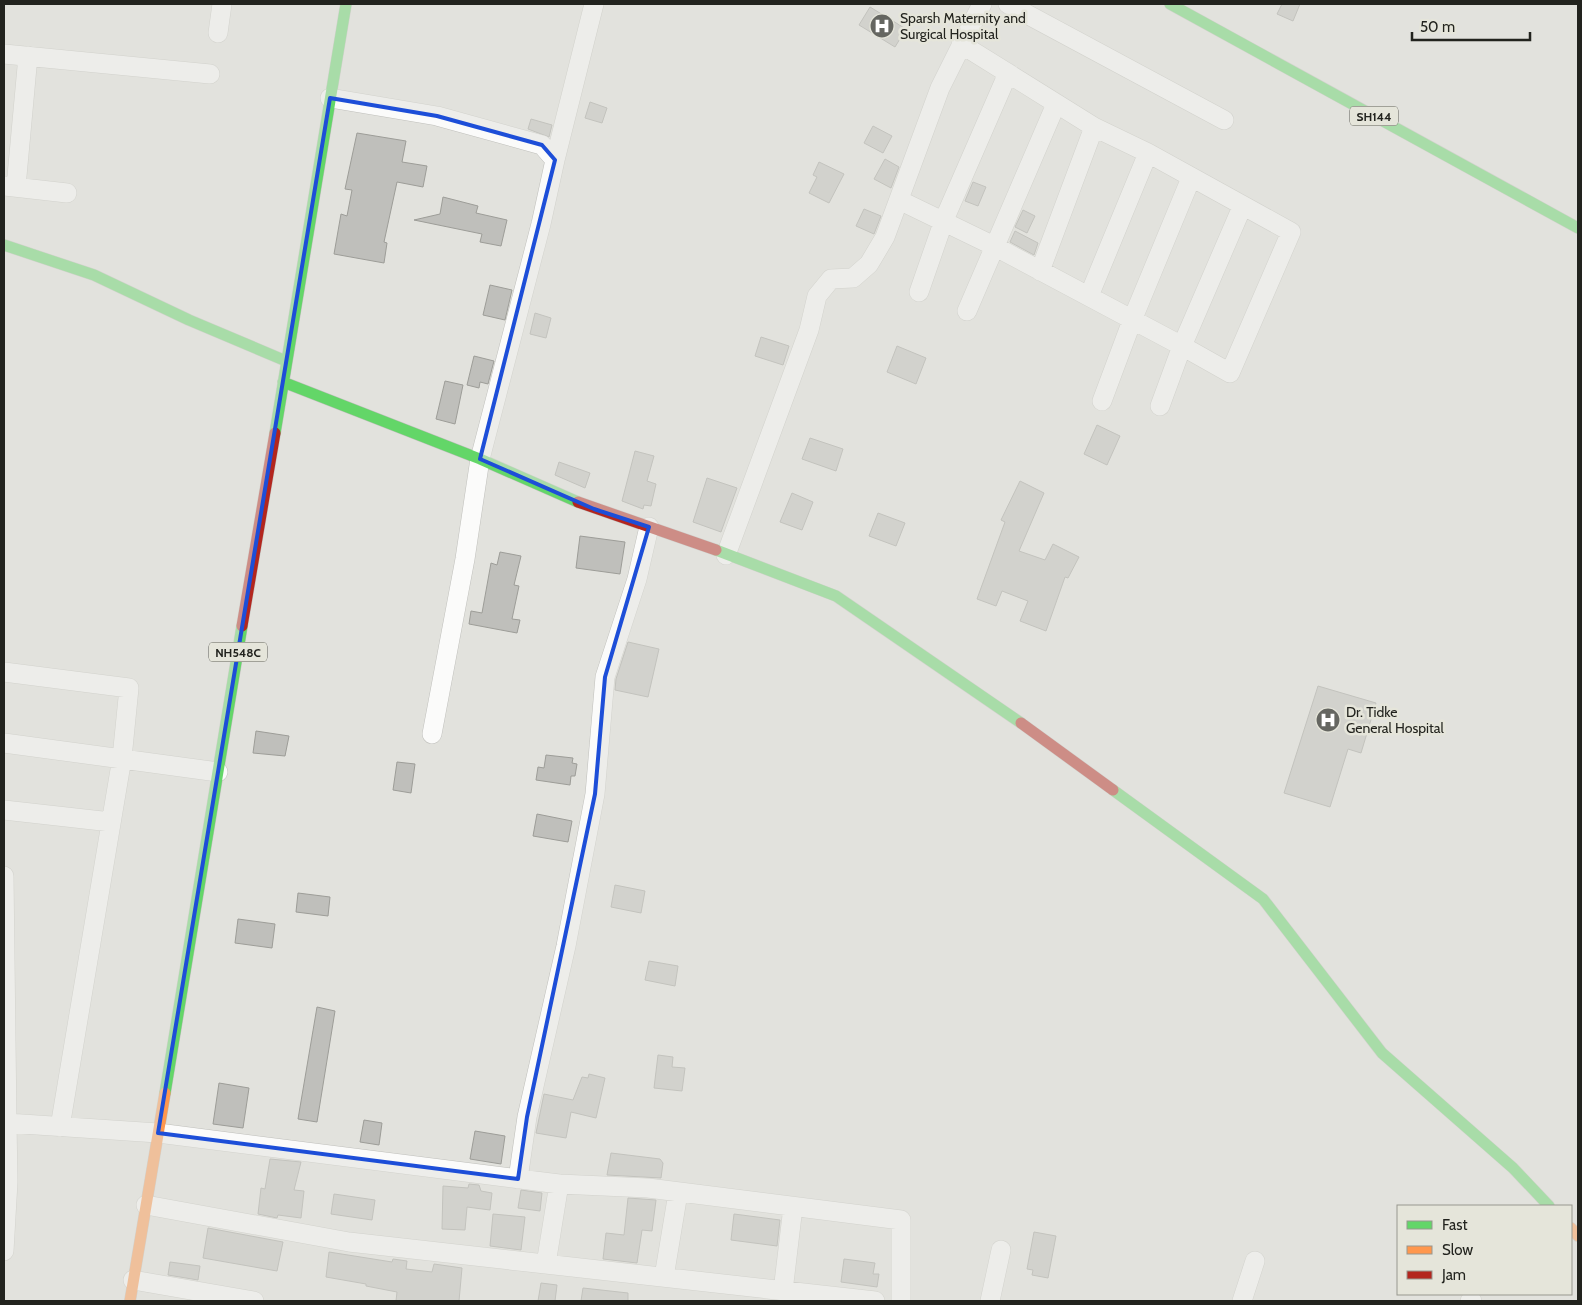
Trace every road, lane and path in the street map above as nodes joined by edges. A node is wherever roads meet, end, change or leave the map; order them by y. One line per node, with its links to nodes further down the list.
1 (222, 4): 7 (street)
2 (346, 4): 13 (main road, NH548C)
3 (594, 4): 18 (street)
4 (982, 4): 8 (street)
5 (1008, 4): 15 (street)
6 (1170, 4): 25 (main road, SH144)
7 (218, 33)
8 (961, 44): 11 (street); 22 (street)
9 (4, 54): 10 (street)
10 (28, 56): 12 (street); 20 (street)
11 (1008, 73): 14 (street); 24 (street)
12 (210, 74)
13 (330, 98): 18 (street); 34 (main road, NH548C)
14 (1056, 104): 16 (street); 27 (street)
15 (1224, 120)
16 (1094, 127): 17 (street); 28 (street)
17 (1148, 154): 19 (street); 30 (street)
18 (555, 160): 38 (street)
19 (1191, 178): 23 (street); 32 (street)
20 (10, 187): 21 (street)
21 (67, 192)
22 (899, 200): 24 (street); 40 (street)
23 (1242, 206): 33 (street); 33 (street)
24 (944, 220): 27 (street); 29 (street)
25 (1578, 228)
26 (4, 245): 34 (main road)
27 (994, 246): 28 (street); 31 (street)
28 (1040, 271): 30 (street)
29 (919, 292)
30 (1088, 296): 32 (street)
31 (967, 311)
32 (1133, 318): 33 (street); 36 (street)
33 (1182, 346): 37 (street)
34 (286, 361): 35 (main road, NH548C)
35 (283, 382): 38 (main road); 45 (main road, NH548C)
36 (1102, 401)
37 (1160, 406)
38 (480, 459): 39 (main road); 42 (street)
39 (650, 528): 40 (main road); 54 (street)
40 (726, 555): 58 (main road)
41 (4, 672): 44 (street)
42 (432, 734)
43 (4, 743): 44 (street)
44 (122, 758): 45 (street); 47 (street)
45 (218, 772): 53 (main road, NH548C)
46 (4, 810): 47 (street)
47 (111, 822): 52 (street)
48 (4, 876): 49 (street)
49 (5, 983): 50 (street)
50 (5, 1062): 51 (street)
51 (7, 1123): 52 (street); 61 (street)
52 (60, 1127): 53 (street)
53 (158, 1133): 54 (street); 57 (main road, NH548C)
54 (518, 1179): 55 (street)
55 (559, 1184): 56 (street); 63 (street)
56 (678, 1193): 59 (street); 64 (street)
57 (146, 1205): 63 (street); 65 (main road, NH548C)
58 (1549, 1205)
59 (793, 1207): 66 (street); 70 (street)
60 (1001, 1250): 71 (street)
61 (4, 1251)
62 (1254, 1261): 72 (street)
63 (546, 1264): 64 (street)
64 (664, 1277): 66 (street)
65 (133, 1280): 67 (main road, NH548C); 68 (street)
66 (783, 1291): 69 (street)
67 (130, 1301)
68 (254, 1301)
69 (875, 1301)
70 (901, 1301)
71 (990, 1301)
72 (1242, 1301)

